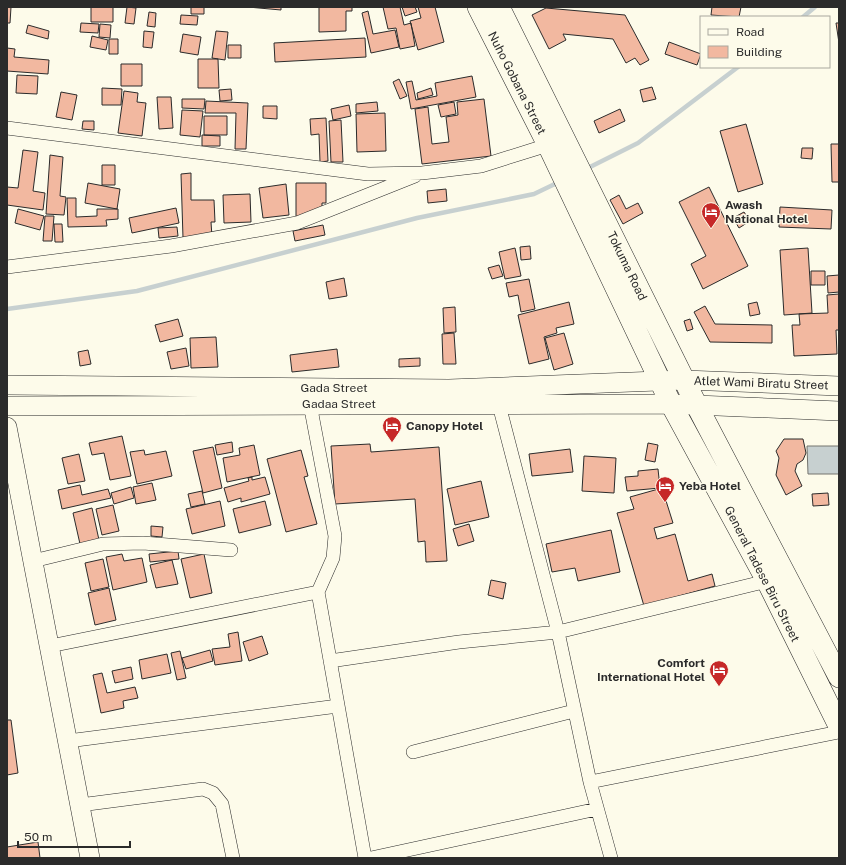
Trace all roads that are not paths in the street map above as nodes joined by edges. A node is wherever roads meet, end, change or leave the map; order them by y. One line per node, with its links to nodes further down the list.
1 (478, 7): 4 (main road, Nuho Gobana Street)
2 (499, 7): 4 (main road, Nuho Gobana Street)
3 (7, 128): 5 (street)
4 (558, 152): 5 (street); 6 (main road, Tokuma Road)
5 (422, 173): 7 (street)
6 (596, 225): 8 (main road, Tokuma Road); 9 (main road, Tokuma Road)
7 (7, 267)
8 (684, 380): 9 (main road, Atlet Wami Biratu Street); 11 (main road, Atlet Wami Biratu Street); 14 (main road, General Tadese Biru Street)
9 (661, 381): 10 (main road, Gada Street); 13 (main road, General Tadese Biru Street)
10 (7, 385)
11 (839, 386)
12 (310, 404): 15 (main road, Gadaa Street); 16 (main road, Gadaa Street); 22 (street)
13 (671, 404): 14 (main road, Atlet Wami Biratu Street); 15 (main road, Gadaa Street); 21 (main road, General Tadese Biru Street)
14 (696, 404): 17 (main road, Atlet Wami Biratu Street); 26 (main road, General Tadese Biru Street)
15 (499, 405): 23 (street)
16 (7, 406)
17 (839, 411)
18 (7, 428): 20 (main road)
19 (231, 550): 20 (street)
20 (33, 560): 24 (main road)
21 (767, 581): 23 (street); 29 (main road, General Tadese Biru Street)
22 (318, 592): 24 (street); 25 (street)
23 (558, 632): 25 (street); 28 (street)
24 (50, 646): 31 (main road)
25 (330, 661): 27 (street)
26 (839, 677)
27 (338, 706): 31 (street); 38 (street)
28 (574, 711): 32 (street); 33 (street)
29 (839, 726)
30 (839, 732): 33 (street)
31 (68, 741): 34 (main road)
32 (413, 752)
33 (590, 782): 35 (street)
34 (80, 805): 36 (main road); 37 (street)
35 (597, 809): 39 (street); 40 (street)
36 (90, 858)
37 (233, 858)
38 (365, 858)
39 (371, 858)
40 (611, 858)

